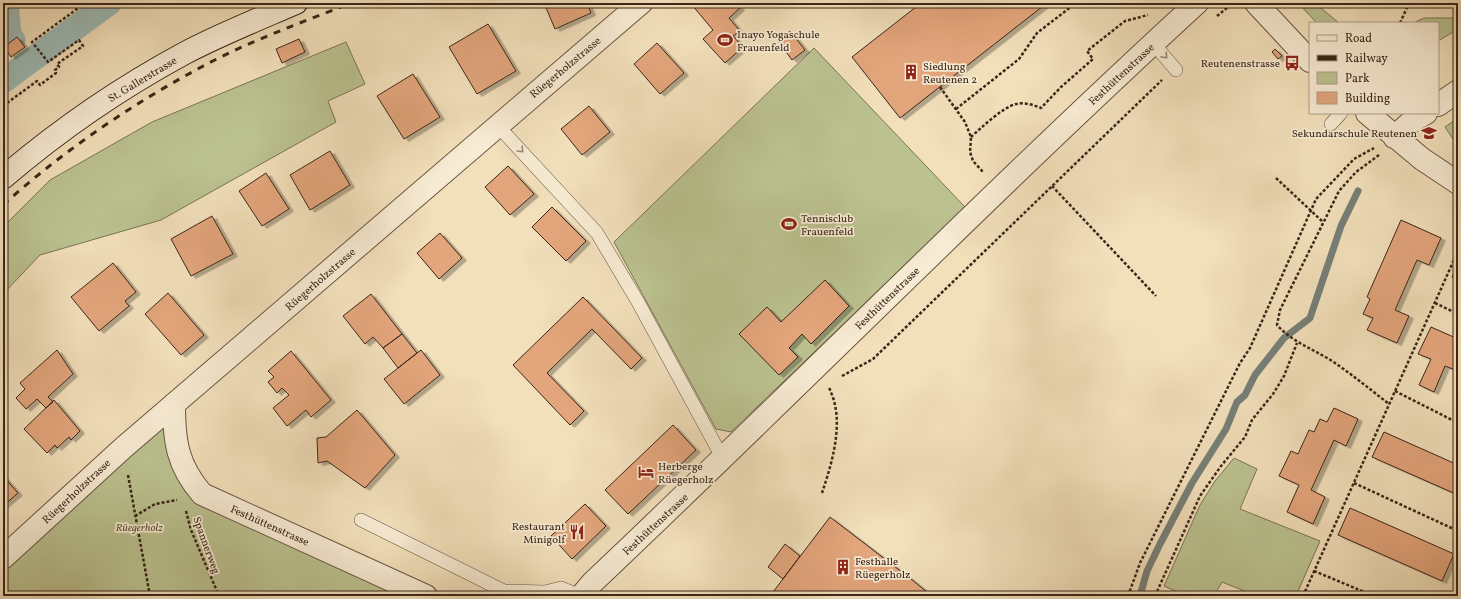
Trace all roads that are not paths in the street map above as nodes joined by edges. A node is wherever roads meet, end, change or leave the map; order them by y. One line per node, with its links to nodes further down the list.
1 (296, 3): 16 (street, St. Gallerstrasse)
2 (641, 3): 14 (street, Rüegerholzstrasse)
3 (1196, 3): 5 (street, Festhüttenstrasse)
4 (1256, 3): 6 (street)
5 (1153, 43): 7 (lane, one-way to 7); 19 (street, Festhüttenstrasse)
6 (1309, 59)
7 (1176, 68)
8 (1458, 91): 9 (street)
9 (1439, 104)
10 (1340, 114): 13 (lane)
11 (1368, 114): 15 (street)
12 (1424, 114): 15 (street)
13 (1331, 124)
14 (497, 125): 18 (street, Rüegerholzstrasse); 19 (lane, one-way to 19)
15 (1388, 145): 17 (street)
16 (3, 178)
17 (1458, 183)
18 (174, 404): 21 (street, Rüegerholzstrasse); 22 (street, Festhüttenstrasse)
19 (723, 459): 23 (street, Festhüttenstrasse)
20 (361, 520): 23 (lane)
21 (3, 558)
22 (426, 596)
23 (580, 596)

